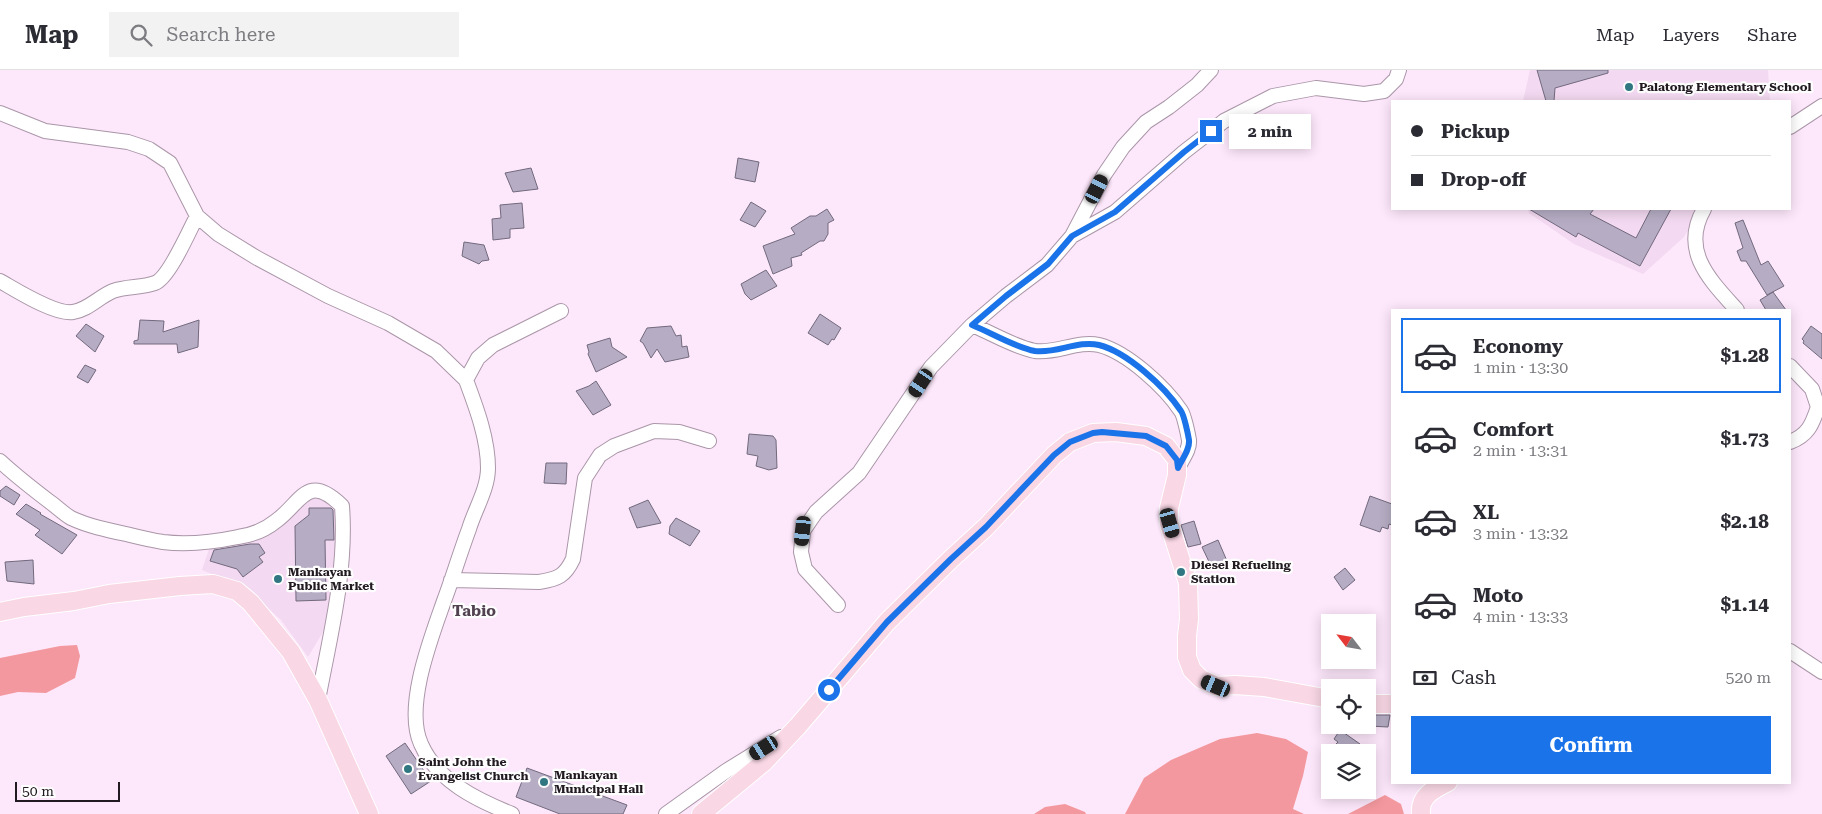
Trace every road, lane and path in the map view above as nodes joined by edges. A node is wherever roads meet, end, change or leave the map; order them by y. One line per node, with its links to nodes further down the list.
1 (1211, 70): 8 (street)
2 (1399, 70): 8 (street)
3 (1822, 106): 5 (street)
4 (0, 112): 7 (street)
5 (1791, 125)
6 (1704, 210): 10 (street)
7 (197, 216): 9 (street); 14 (street)
8 (1072, 236): 12 (street)
9 (0, 280)
10 (1736, 309)
11 (561, 311): 14 (street)
12 (972, 325): 18 (street); 20 (street)
13 (1791, 367): 16 (street)
14 (466, 380): 19 (street)
15 (709, 441): 19 (street)
16 (1791, 442)
17 (0, 462): 25 (street)
18 (1178, 468): 24 (main road); 28 (main road)
19 (451, 580): 31 (street)
20 (838, 605)
21 (0, 612): 25 (main road)
22 (1791, 652): 23 (street)
23 (1822, 672)
24 (1321, 697)
25 (318, 700): 30 (main road)
26 (1376, 704): 27 (main road)
27 (1391, 704)
28 (798, 726): 32 (street); 33 (main road)
29 (1444, 784): 34 (main road)
30 (369, 814)
31 (512, 814)
32 (666, 814)
33 (701, 814)
34 (1421, 814)

